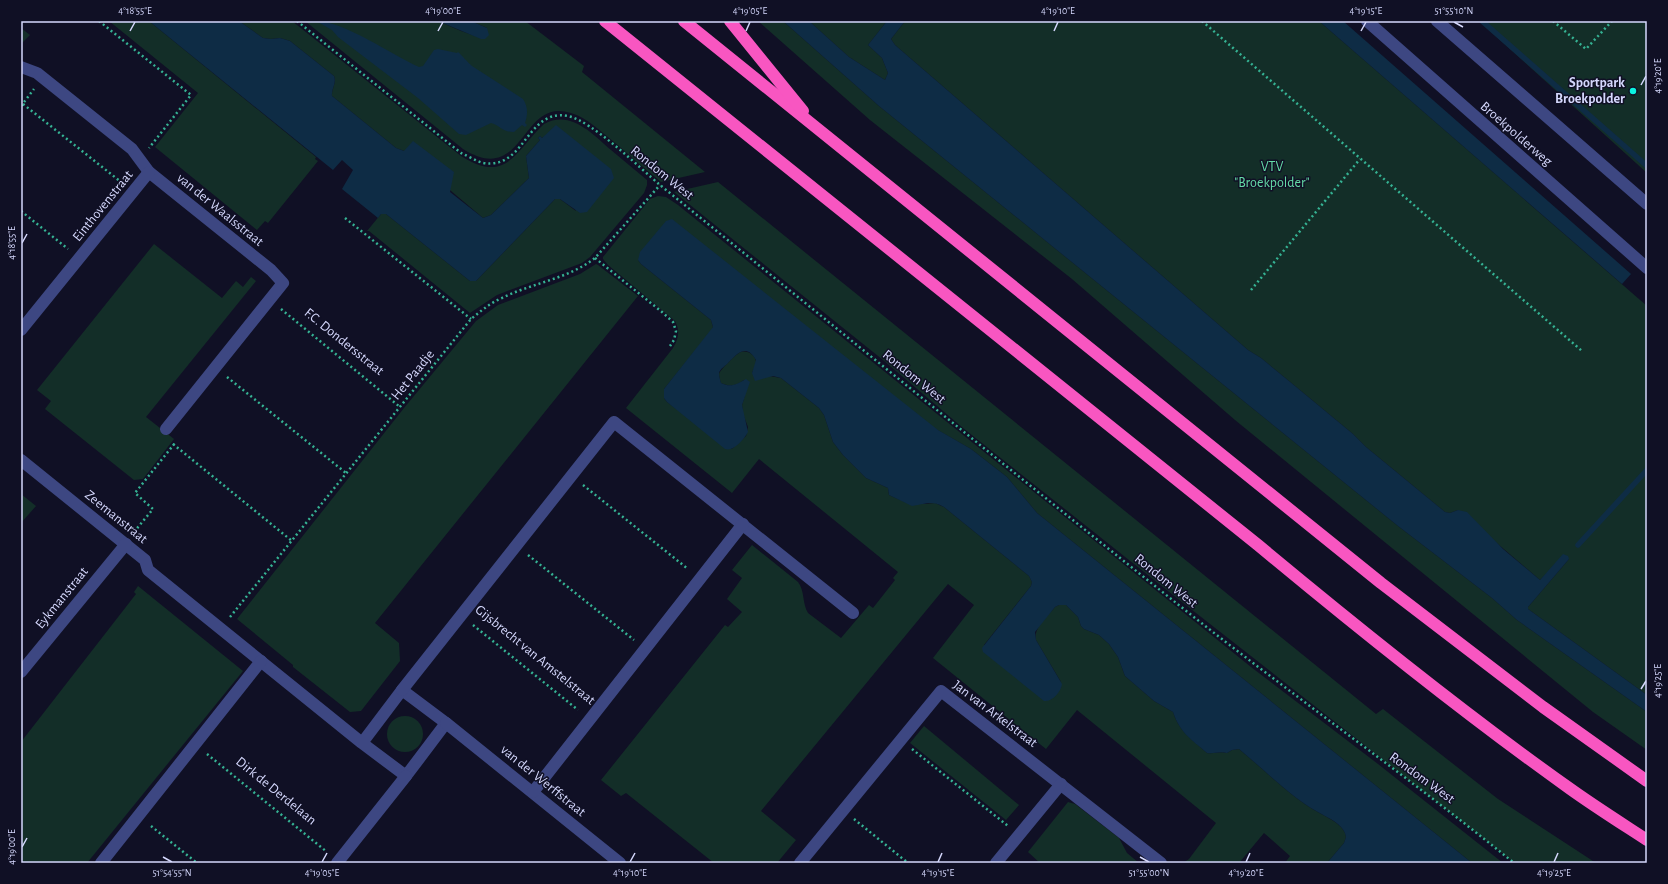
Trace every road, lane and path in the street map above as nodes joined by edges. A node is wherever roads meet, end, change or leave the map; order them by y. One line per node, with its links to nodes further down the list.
1 (99, 21): 18 (path)
2 (297, 21): 22 (path, Rondom West)
3 (605, 21): 67 (highway)
4 (684, 21): 16 (highway)
5 (730, 21): 16 (highway)
6 (1202, 21): 19 (path)
7 (1367, 21): 29 (street, Broekpolderweg)
8 (1437, 21): 24 (street)
9 (1553, 21): 10 (path)
10 (1612, 21)
11 (21, 67): 12 (street, van der Waalsstraat)
12 (43, 78): 13 (path); 18 (street, van der Waalsstraat)
13 (22, 105): 15 (path)
14 (49, 118): 15 (path)
15 (46, 122): 20 (path)
16 (818, 129): 61 (highway)
17 (98, 158): 20 (path)
18 (140, 159): 21 (street, van der Waalsstraat)
19 (1360, 159): 30 (path); 35 (path)
20 (95, 161): 23 (path)
21 (149, 172): 23 (street, Einthovenstraat); 31 (street, van der Waalsstraat)
22 (660, 186): 28 (path, Het Paadje); 76 (path, Rondom West)
23 (133, 192): 27 (street, Einthovenstraat)
24 (1647, 204)
25 (21, 211): 27 (path, Einthovenstraat)
26 (346, 218): 32 (path)
27 (80, 258): 33 (street, Einthovenstraat)
28 (594, 258): 32 (path, Het Paadje); 34 (path)
29 (1647, 268)
30 (1251, 290)
31 (270, 300): 36 (street); 37 (path, F.C. Dondersstraat)
32 (471, 319): 37 (path, Het Paadje)
33 (21, 330)
34 (670, 346)
35 (1582, 351)
36 (216, 368): 38 (street); 41 (path)
37 (400, 407): 41 (path, Het Paadje)
38 (166, 429): 39 (path)
39 (173, 444): 44 (path); 45 (path)
40 (21, 460): 45 (street, Zeemanstraat)
41 (346, 473): 44 (path, Het Paadje)
42 (571, 476): 43 (street, Gijsbrecht van Amstelstraat); 46 (street, Gijsbrecht van Amstelstraat); 47 (path)
43 (743, 524): 47 (street, Gijsbrecht van Amstelstraat); 48 (street, Gijsbrecht van Amstelstraat)
44 (292, 541): 50 (path, Het Paadje)
45 (126, 544): 50 (street, Zeemanstraat); 53 (street, Eykmanstraat)
46 (515, 545): 49 (street, Gijsbrecht van Amstelstraat); 51 (path)
47 (701, 580): 51 (street, Gijsbrecht van Amstelstraat)
48 (853, 613)
49 (460, 614): 54 (street, Gijsbrecht van Amstelstraat); 55 (path, Gijsbrecht van Amstelstraat)
50 (221, 629): 52 (street, Zeemanstraat)
51 (646, 650): 55 (street, Gijsbrecht van Amstelstraat)
52 (261, 661): 58 (street); 59 (street)
53 (21, 672)
54 (402, 690): 56 (street, van der Werffstraat); 58 (street)
55 (591, 720): 63 (street, Gijsbrecht van Amstelstraat)
56 (446, 723): 60 (street); 63 (street, van der Werffstraat)
57 (901, 740): 62 (street, Jan van Arkelstraat); 64 (street, Jan van Arkelstraat); 66 (path)
58 (362, 743): 60 (street)
59 (195, 745): 65 (street); 68 (path, Dirk de Derdelaan)
60 (406, 776): 68 (street)
61 (1647, 780)
62 (1061, 784): 66 (street); 75 (street, Jan van Arkelstraat)
63 (533, 792): 71 (street, van der Werffstraat)
64 (843, 810): 72 (street, Jan van Arkelstraat); 73 (path)
65 (138, 816): 69 (street); 70 (path)
66 (1019, 835): 74 (street)
67 (1647, 840)
68 (338, 862)
69 (101, 863)
70 (197, 863)
71 (620, 863)
72 (800, 863)
73 (908, 863)
74 (996, 863)
75 (1161, 863)
76 (1514, 863)

